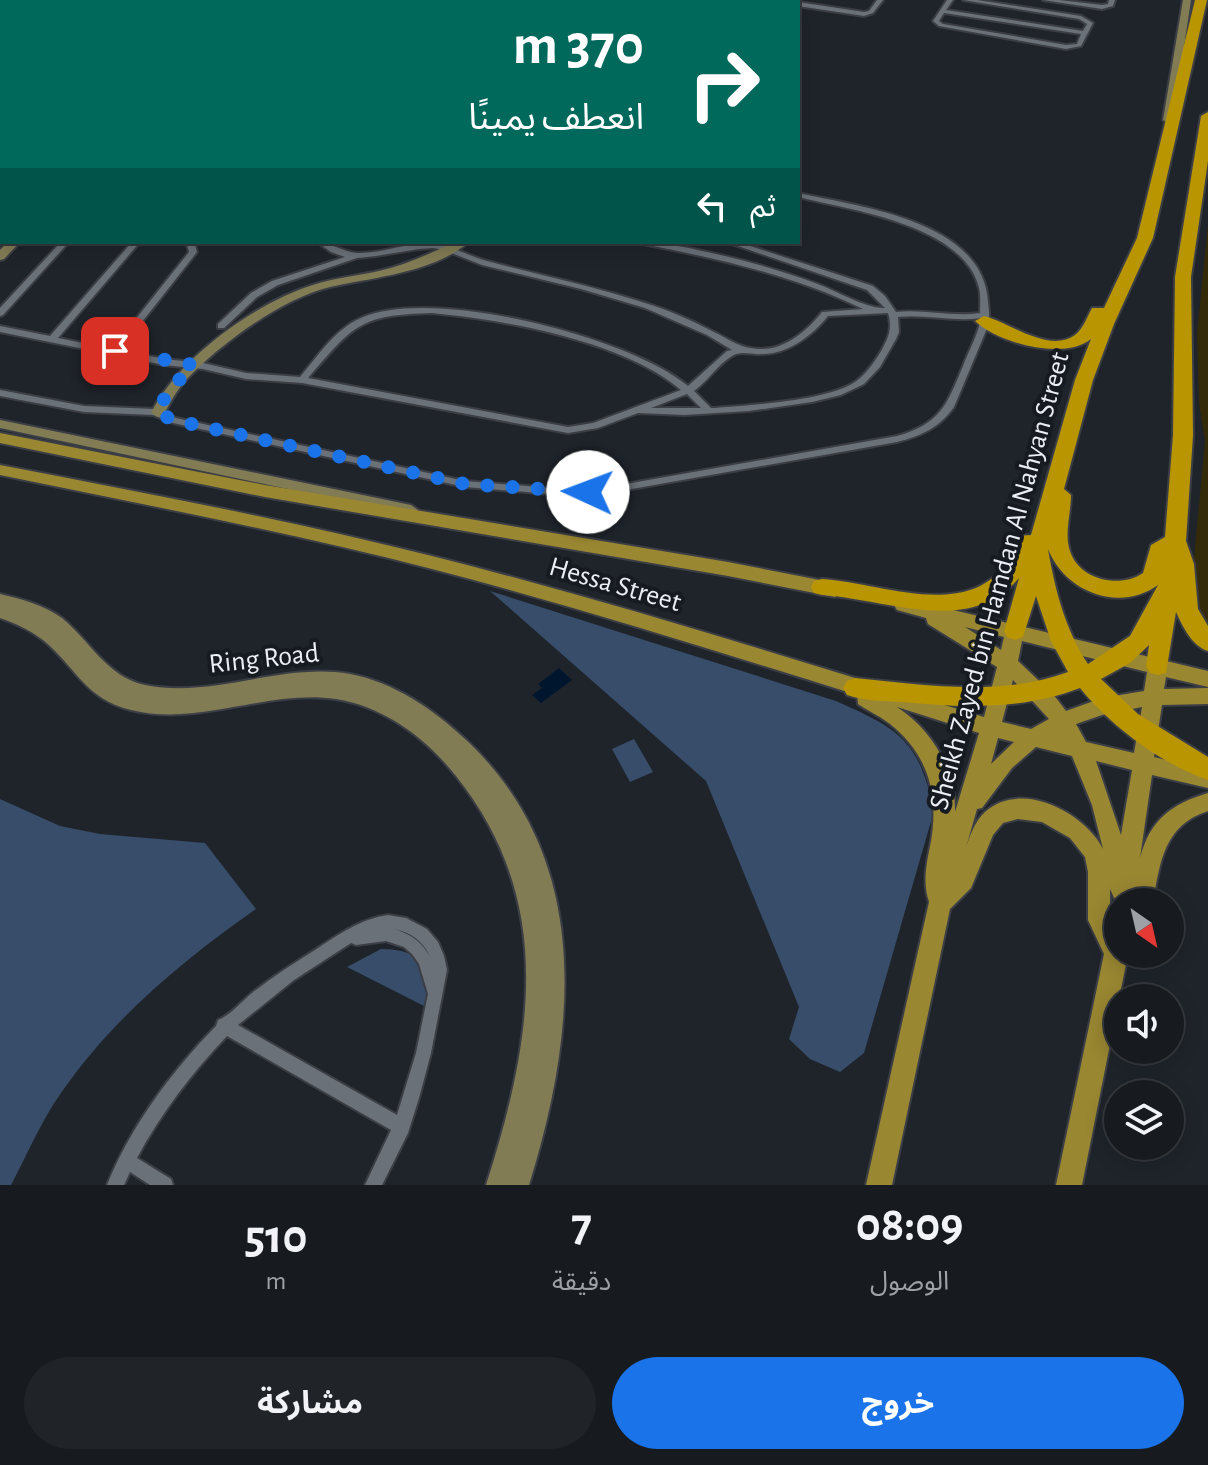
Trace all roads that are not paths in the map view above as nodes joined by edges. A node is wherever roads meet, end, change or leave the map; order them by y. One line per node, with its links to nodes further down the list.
1 (843, 0): 10 (street)
2 (880, 0): 10 (street)
3 (950, 0): 11 (street)
4 (966, 0): 12 (street)
5 (1046, 0): 6 (street)
6 (1112, 0)
7 (1187, 0): 14 (street)
8 (1201, 0): 14 (highway, Sheikh Zayed bin Hamdan Al Nahyan Street)
9 (807, 3): 10 (street)
10 (835, 10)
11 (942, 11): 12 (street); 12 (street)
12 (1085, 33)
13 (1208, 116): 50 (highway)
14 (1160, 175): 26 (highway, Sheikh Zayed bin Hamdan Al Nahyan Street)
15 (800, 195): 32 (street)
16 (63, 244): 31 (street)
17 (134, 244): 35 (street)
18 (191, 244): 37 (street)
19 (324, 244): 27 (street)
20 (433, 244): 25 (street); 27 (street)
21 (459, 244): 25 (street)
22 (653, 244): 28 (street)
23 (733, 244): 28 (street)
24 (737, 244): 30 (street)
25 (449, 249): 36 (street); 38 (street)
26 (1141, 250): 32 (highway); 48 (highway, Sheikh Zayed bin Hamdan Al Nahyan Street)
27 (354, 256): 33 (street)
28 (722, 258): 29 (street)
29 (872, 311): 30 (street); 36 (street)
30 (892, 312): 32 (street); 43 (street)
31 (0, 313)
32 (985, 318): 44 (street)
33 (221, 326)
34 (0, 329): 35 (street)
35 (52, 339): 37 (street)
36 (739, 350): 40 (street)
37 (115, 351): 38 (street)
38 (194, 365): 39 (street); 44 (street)
39 (302, 380): 40 (street); 42 (street)
40 (687, 391): 42 (street); 43 (street)
41 (0, 393): 44 (street)
42 (637, 410): 43 (street)
43 (708, 410)
44 (158, 413)
45 (0, 424): 49 (street)
46 (0, 438): 49 (main road, Hessa Street)
47 (0, 470): 65 (main road, Hessa Street)
48 (1057, 480): 50 (highway); 51 (highway, Sheikh Zayed bin Hamdan Al Nahyan Street); 53 (highway)
49 (522, 535): 53 (main road, Hessa Street)
50 (1175, 541): 52 (highway); 59 (highway)
51 (1036, 544): 57 (highway, Sheikh Zayed bin Hamdan Al Nahyan Street); 58 (highway)
52 (1170, 574): 60 (highway); 62 (highway)
53 (822, 587): 55 (main road, Hessa Street)
54 (0, 600): 94 (street, Ring Road)
55 (895, 603): 57 (main road, Hessa Street); 61 (main road)
56 (0, 612): 93 (street, Ring Road)
57 (1015, 631): 58 (main road, Hessa Street); 61 (main road, Sheikh Zayed bin Hamdan Al Nahyan Street)
58 (1063, 642): 60 (main road, Hessa Street); 63 (highway)
59 (1208, 642)
60 (1121, 656): 62 (main road, Hessa Street); 63 (highway)
61 (1008, 665): 66 (main road); 68 (main road, Sheikh Zayed bin Hamdan Al Nahyan Street)
62 (1158, 666): 64 (main road, Hessa Street); 69 (main road)
63 (1085, 676): 66 (highway); 70 (highway)
64 (1208, 679)
65 (855, 688): 68 (highway); 72 (main road, Hessa Street); 84 (main road)
66 (1038, 692): 68 (highway); 71 (main road)
67 (1208, 696): 69 (main road)
68 (1000, 697): 72 (main road, Sheikh Zayed bin Hamdan Al Nahyan Street)
69 (1154, 697): 70 (main road); 73 (main road)
70 (1111, 703): 71 (main road); 73 (highway)
71 (1064, 722): 74 (main road); 75 (main road)
72 (991, 728): 74 (main road, Hessa Street); 80 (main road, Sheikh Zayed bin Hamdan Al Nahyan Street)
73 (1148, 734): 76 (main road); 77 (highway)
74 (1034, 738): 75 (main road, Hessa Street); 80 (main road)
75 (1083, 750): 76 (main road, Hessa Street); 81 (main road)
76 (1143, 764): 78 (main road, Hessa Street); 82 (main road)
77 (1208, 769)
78 (1208, 779)
79 (1208, 802): 83 (main road)
80 (970, 807): 84 (main road, Sheikh Zayed bin Hamdan Al Nahyan Street)
81 (1126, 888)
82 (1130, 888)
83 (1134, 888)
84 (940, 903): 85 (main road); 95 (main road, Sheikh Zayed bin Hamdan Al Nahyan Street)
85 (1104, 933)
86 (1114, 968): 96 (main road)
87 (223, 1025): 88 (street); 88 (street); 89 (street)
88 (402, 1127): 92 (street)
89 (126, 1160): 90 (street); 91 (street)
90 (115, 1185)
91 (165, 1185)
92 (373, 1185)
93 (498, 1185)
94 (517, 1185)
95 (879, 1185)
96 (1069, 1185)

